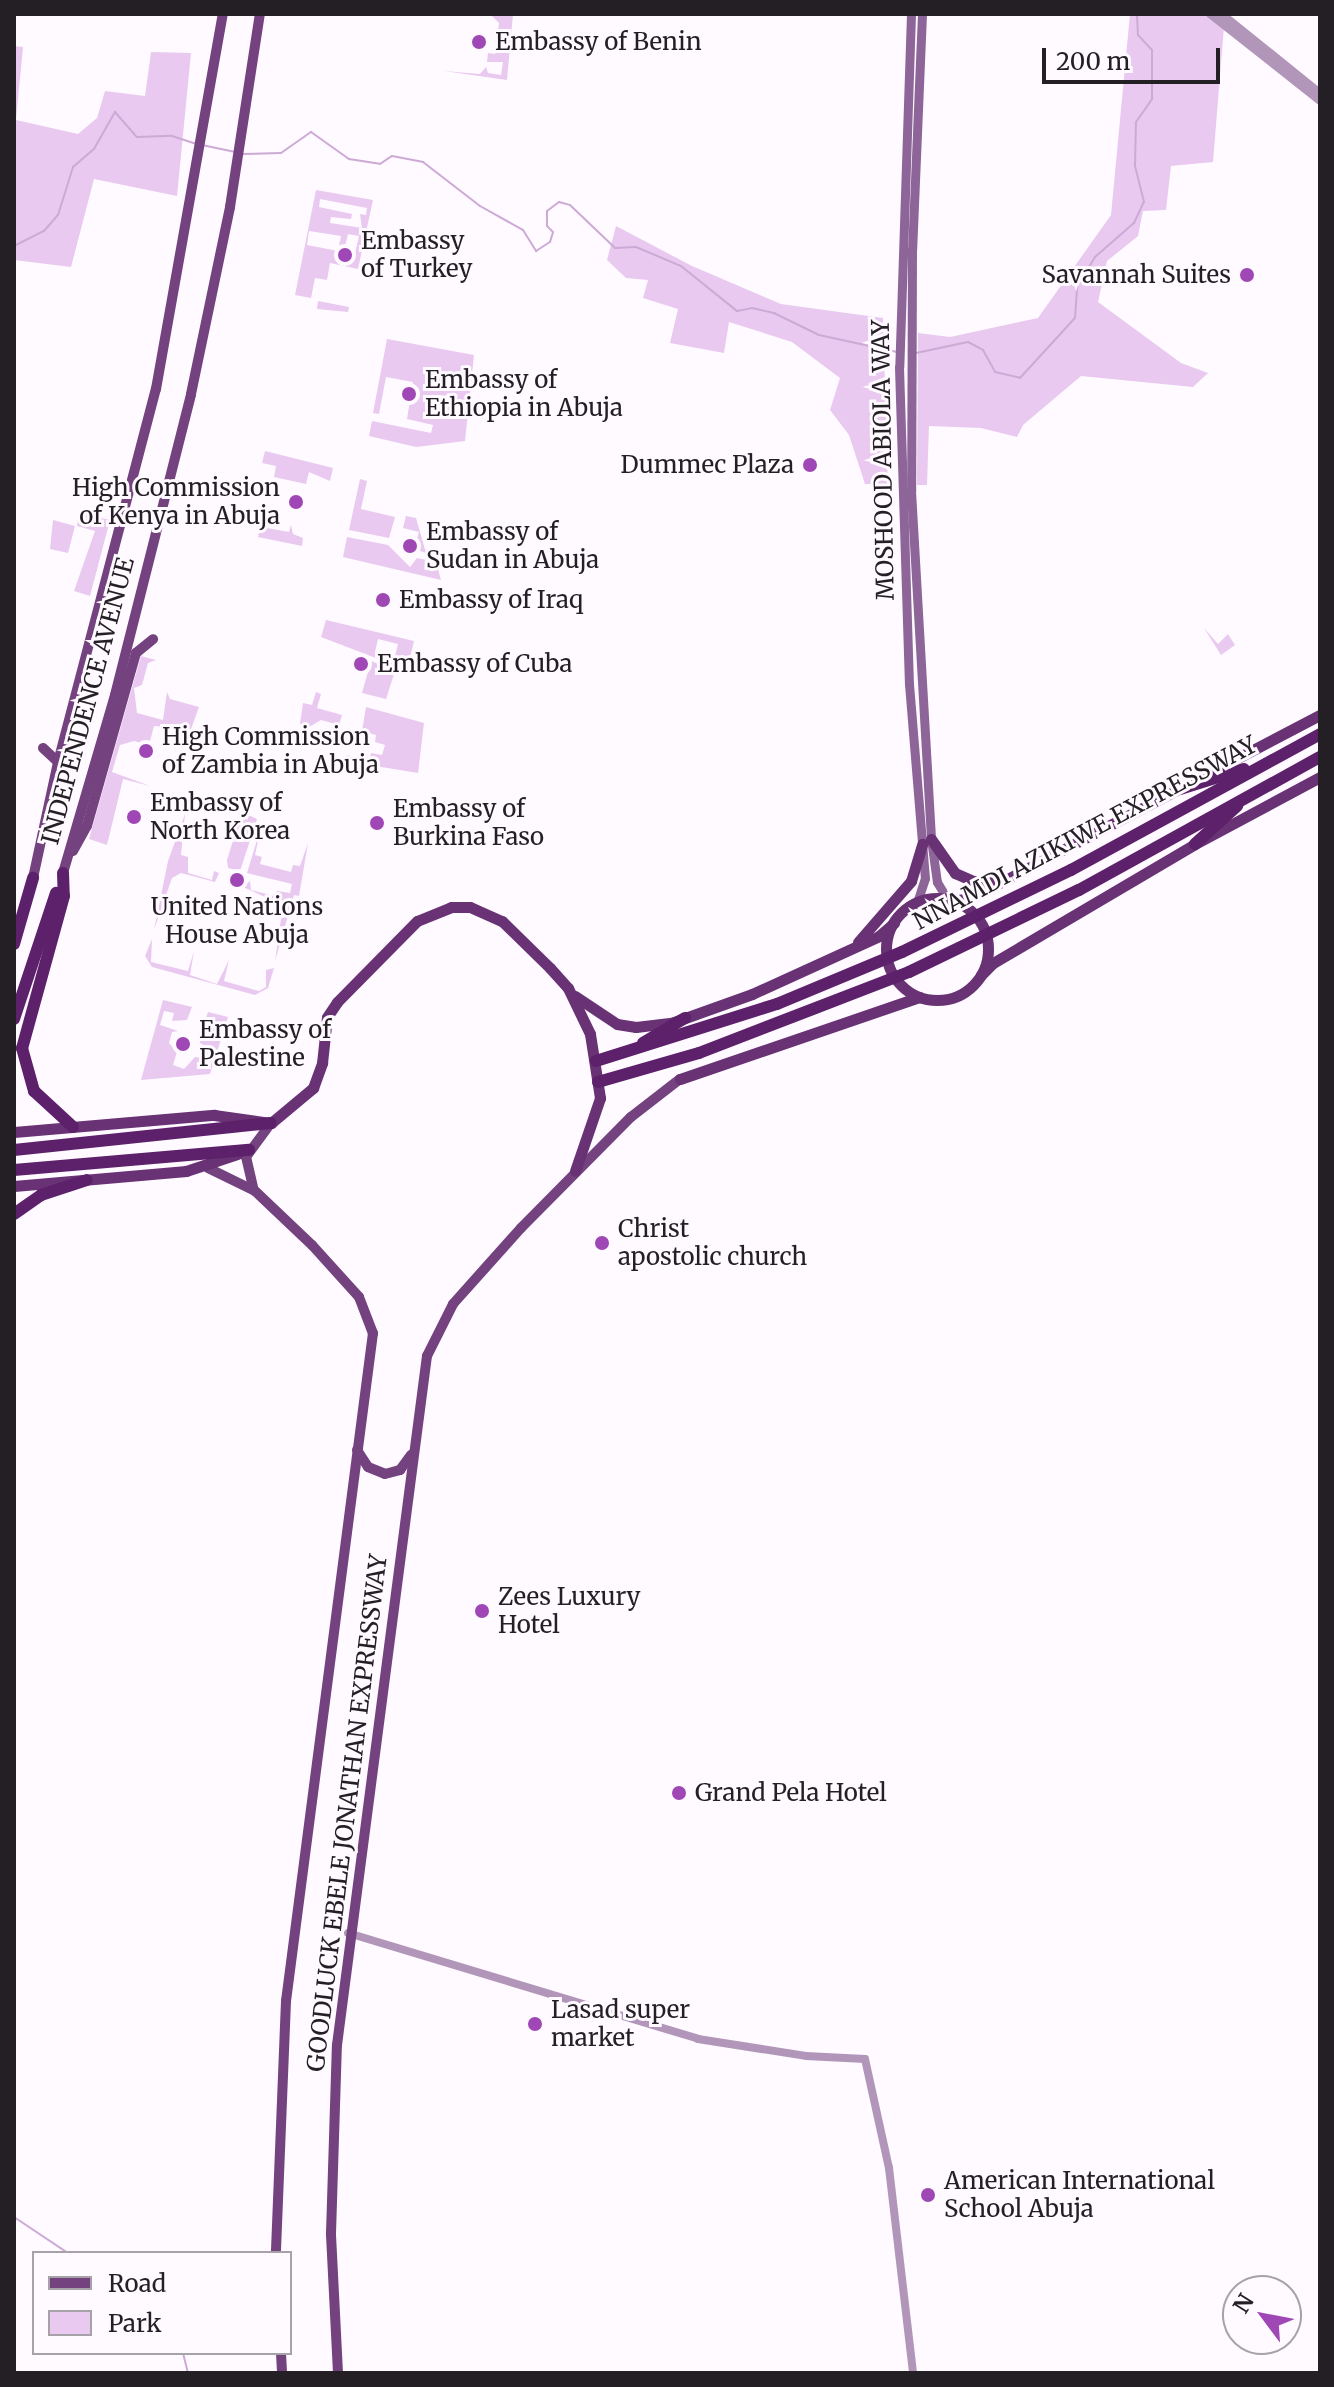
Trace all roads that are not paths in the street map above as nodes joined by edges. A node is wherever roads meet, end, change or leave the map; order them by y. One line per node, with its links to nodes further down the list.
1 (223, 14): 15 (main road, INDEPENDENCE AVENUE)
2 (260, 14): 13 (main road, INDEPENDENCE AVENUE)
3 (911, 14): 9 (main road, MOSHOOD ABIOLA WAY)
4 (922, 14): 9 (main road, MOSHOOD ABIOLA WAY)
5 (1210, 14): 8 (street)
6 (1222, 14): 7 (street)
7 (1320, 93)
8 (1320, 101)
9 (905, 332): 22 (main road, MOSHOOD ABIOLA WAY)
10 (153, 639): 11 (main road)
11 (126, 692): 13 (main road); 24 (main road)
12 (1320, 715): 20 (highway, NNAMDI AZIKIWE EXPRESSWAY)
13 (107, 720): 24 (main road, INDEPENDENCE AVENUE)
14 (1320, 734): 17 (highway, NNAMDI AZIKIWE EXPRESSWAY)
15 (62, 746): 18 (main road, INDEPENDENCE AVENUE); 18 (main road)
16 (1320, 757): 21 (highway, NNAMDI AZIKIWE EXPRESSWAY)
17 (1270, 760): 20 (highway); 39 (highway, NNAMDI AZIKIWE EXPRESSWAY)
18 (58, 762): 26 (main road, INDEPENDENCE AVENUE)
19 (1320, 777): 23 (highway)
20 (1180, 789): 27 (highway, NNAMDI AZIKIWE EXPRESSWAY)
21 (1256, 790): 23 (highway); 42 (highway, NNAMDI AZIKIWE EXPRESSWAY)
22 (926, 842): 27 (highway); 28 (main road, MOSHOOD ABIOLA WAY); 29 (main road, MOSHOOD ABIOLA WAY); 33 (highway)
23 (1195, 844): 34 (highway)
24 (68, 859): 25 (main road, INDEPENDENCE AVENUE)
25 (63, 873): 38 (highway, INDEPENDENCE AVENUE); 44 (highway)
26 (33, 878): 31 (highway); 32 (highway, INDEPENDENCE AVENUE)
27 (1000, 880): 28 (highway, NNAMDI AZIKIWE EXPRESSWAY)
28 (950, 900): 29 (highway); 34 (highway)
29 (917, 903): 30 (highway)
30 (894, 923): 33 (highway, NNAMDI AZIKIWE EXPRESSWAY); 36 (highway)
31 (14, 937)
32 (14, 944)
33 (847, 950): 37 (highway, NNAMDI AZIKIWE EXPRESSWAY)
34 (981, 975): 36 (highway)
35 (568, 988): 37 (highway, NNAMDI AZIKIWE EXPRESSWAY); 40 (highway); 43 (highway)
36 (919, 997): 41 (highway)
37 (685, 1018): 39 (highway)
38 (14, 1019)
39 (623, 1054): 40 (highway, NNAMDI AZIKIWE EXPRESSWAY)
40 (596, 1061): 42 (highway)
41 (680, 1079): 51 (main road, GOODLUCK EBELE JONATHAN EXPRESSWAY)
42 (598, 1082): 51 (highway)
43 (271, 1123): 44 (highway); 46 (highway); 47 (main road)
44 (73, 1127): 45 (highway)
45 (14, 1132)
46 (14, 1150)
47 (249, 1150): 49 (highway); 50 (highway); 54 (main road)
48 (208, 1168): 50 (highway); 54 (main road)
49 (14, 1170)
50 (186, 1171): 52 (highway)
51 (575, 1171): 57 (main road, GOODLUCK EBELE JONATHAN EXPRESSWAY)
52 (87, 1180): 53 (highway); 55 (highway)
53 (14, 1186)
54 (255, 1191): 56 (main road, GOODLUCK EBELE JONATHAN EXPRESSWAY)
55 (14, 1214)
56 (357, 1450): 57 (main road); 59 (main road, GOODLUCK EBELE JONATHAN EXPRESSWAY)
57 (413, 1452): 58 (main road, GOODLUCK EBELE JONATHAN EXPRESSWAY)
58 (348, 1933): 60 (main road, GOODLUCK EBELE JONATHAN EXPRESSWAY); 61 (street)
59 (276, 2251)
60 (338, 2373)
61 (913, 2373)

